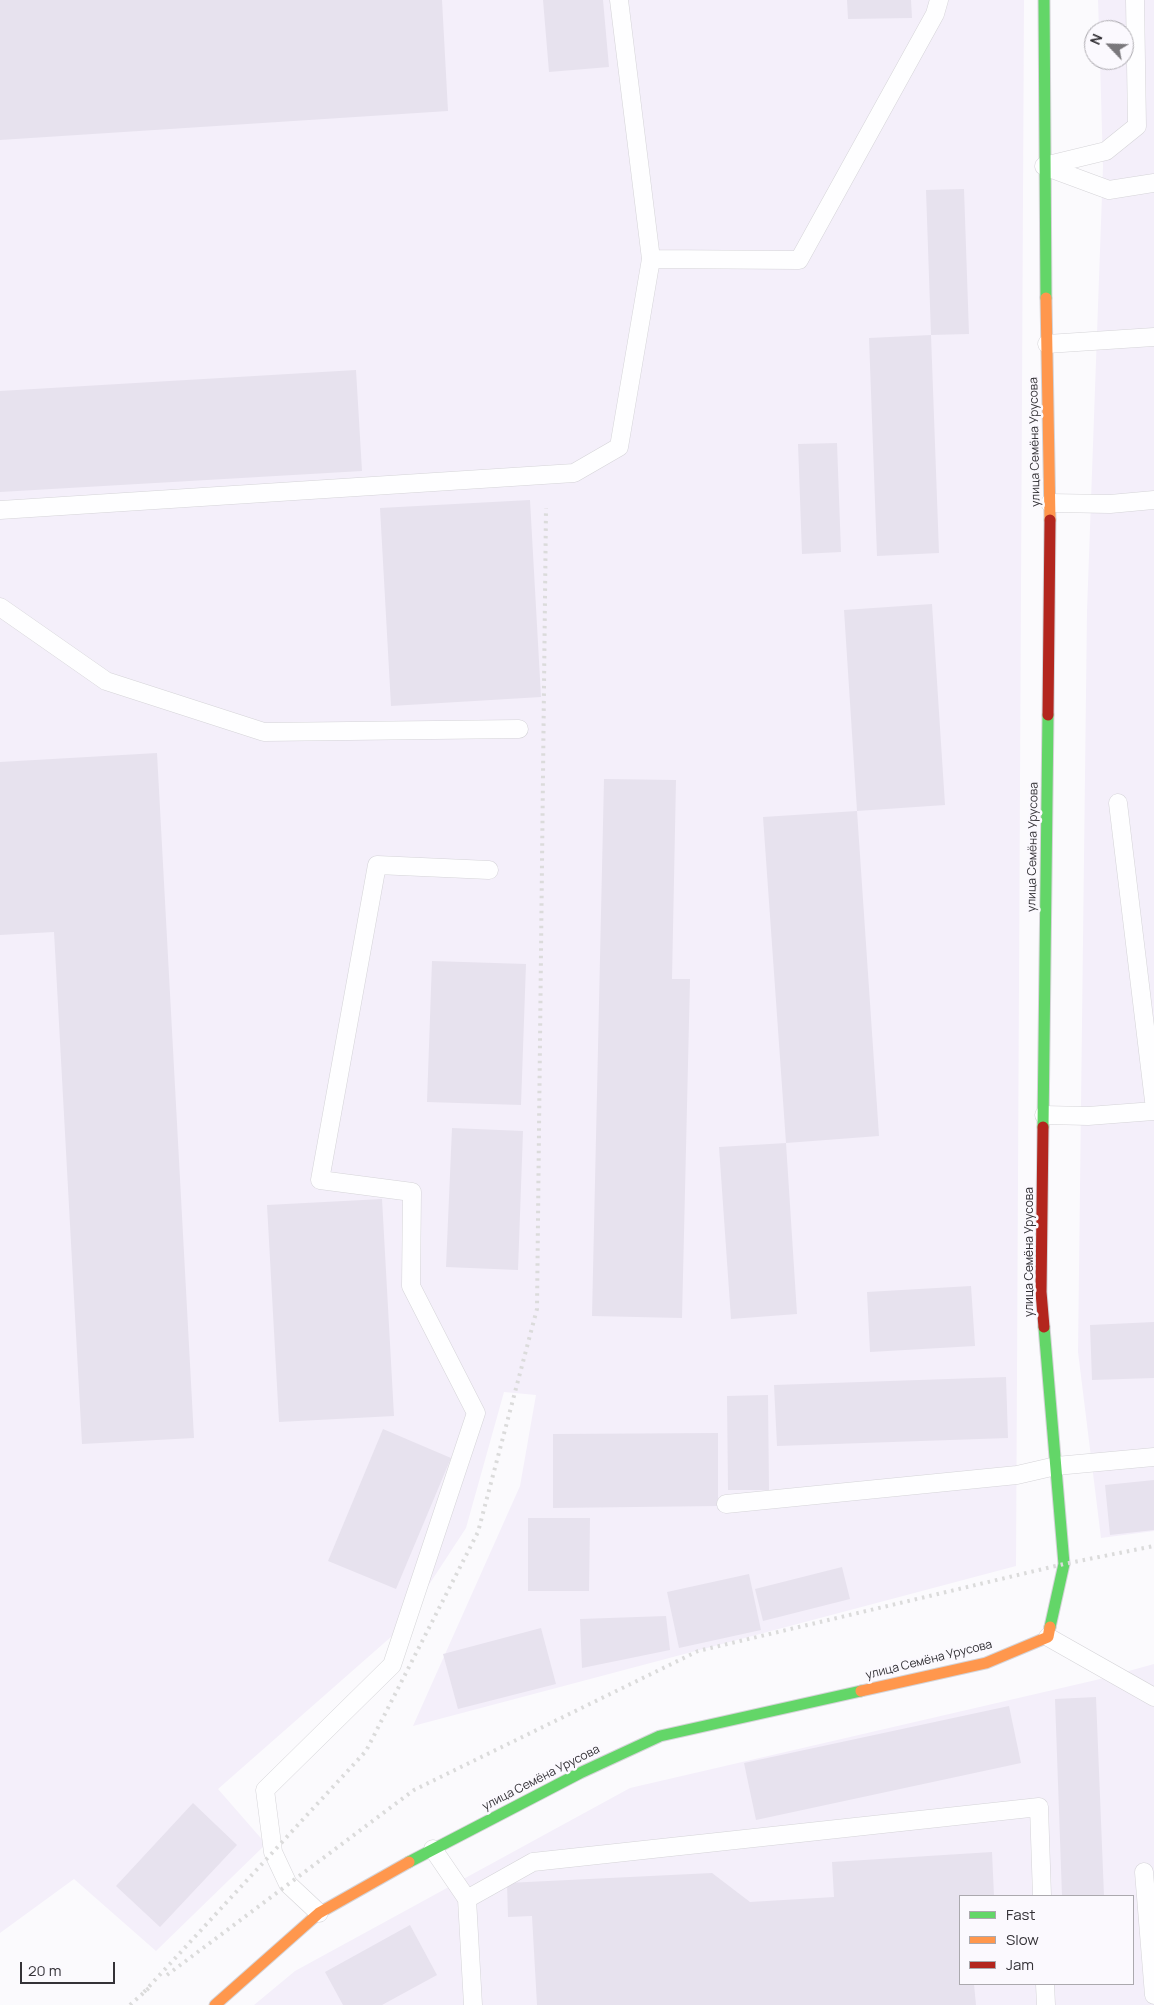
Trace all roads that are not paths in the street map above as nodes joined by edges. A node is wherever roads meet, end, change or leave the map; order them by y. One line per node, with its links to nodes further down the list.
1 (619, 0): 7 (lane)
2 (939, 0): 7 (lane)
3 (1044, 0): 5 (street, улица Семёна Урусова)
4 (1135, 0): 5 (lane)
5 (1044, 166): 6 (lane); 9 (street, улица Семёна Урусова)
6 (1154, 183)
7 (651, 259): 12 (lane)
8 (1154, 337): 9 (lane)
9 (1048, 344): 11 (street, улица Семёна Урусова)
10 (1154, 500): 11 (lane)
11 (1050, 503): 19 (street, улица Семёна Урусова)
12 (0, 510)
13 (0, 607): 14 (lane)
14 (519, 730)
15 (1118, 803): 17 (lane)
16 (489, 870): 29 (lane)
17 (1154, 1101)
18 (1154, 1111): 19 (lane)
19 (1044, 1115): 21 (street, улица Семёна Урусова)
20 (1154, 1457): 21 (lane)
21 (1056, 1466): 22 (lane); 23 (street, улица Семёна Урусова)
22 (726, 1504)
23 (1048, 1638): 24 (lane); 25 (street, улица Семёна Урусова)
24 (1154, 1698)
25 (432, 1849): 28 (lane); 29 (street, улица Семёна Урусова)
26 (1144, 1872): 31 (lane)
27 (1042, 1895): 28 (lane)
28 (467, 1899): 33 (lane)
29 (319, 1913): 32 (street, улица Семёна Урусова)
30 (1045, 1985): 34 (lane)
31 (1154, 1995)
32 (215, 2005)
33 (473, 2005)
34 (1046, 2005)

